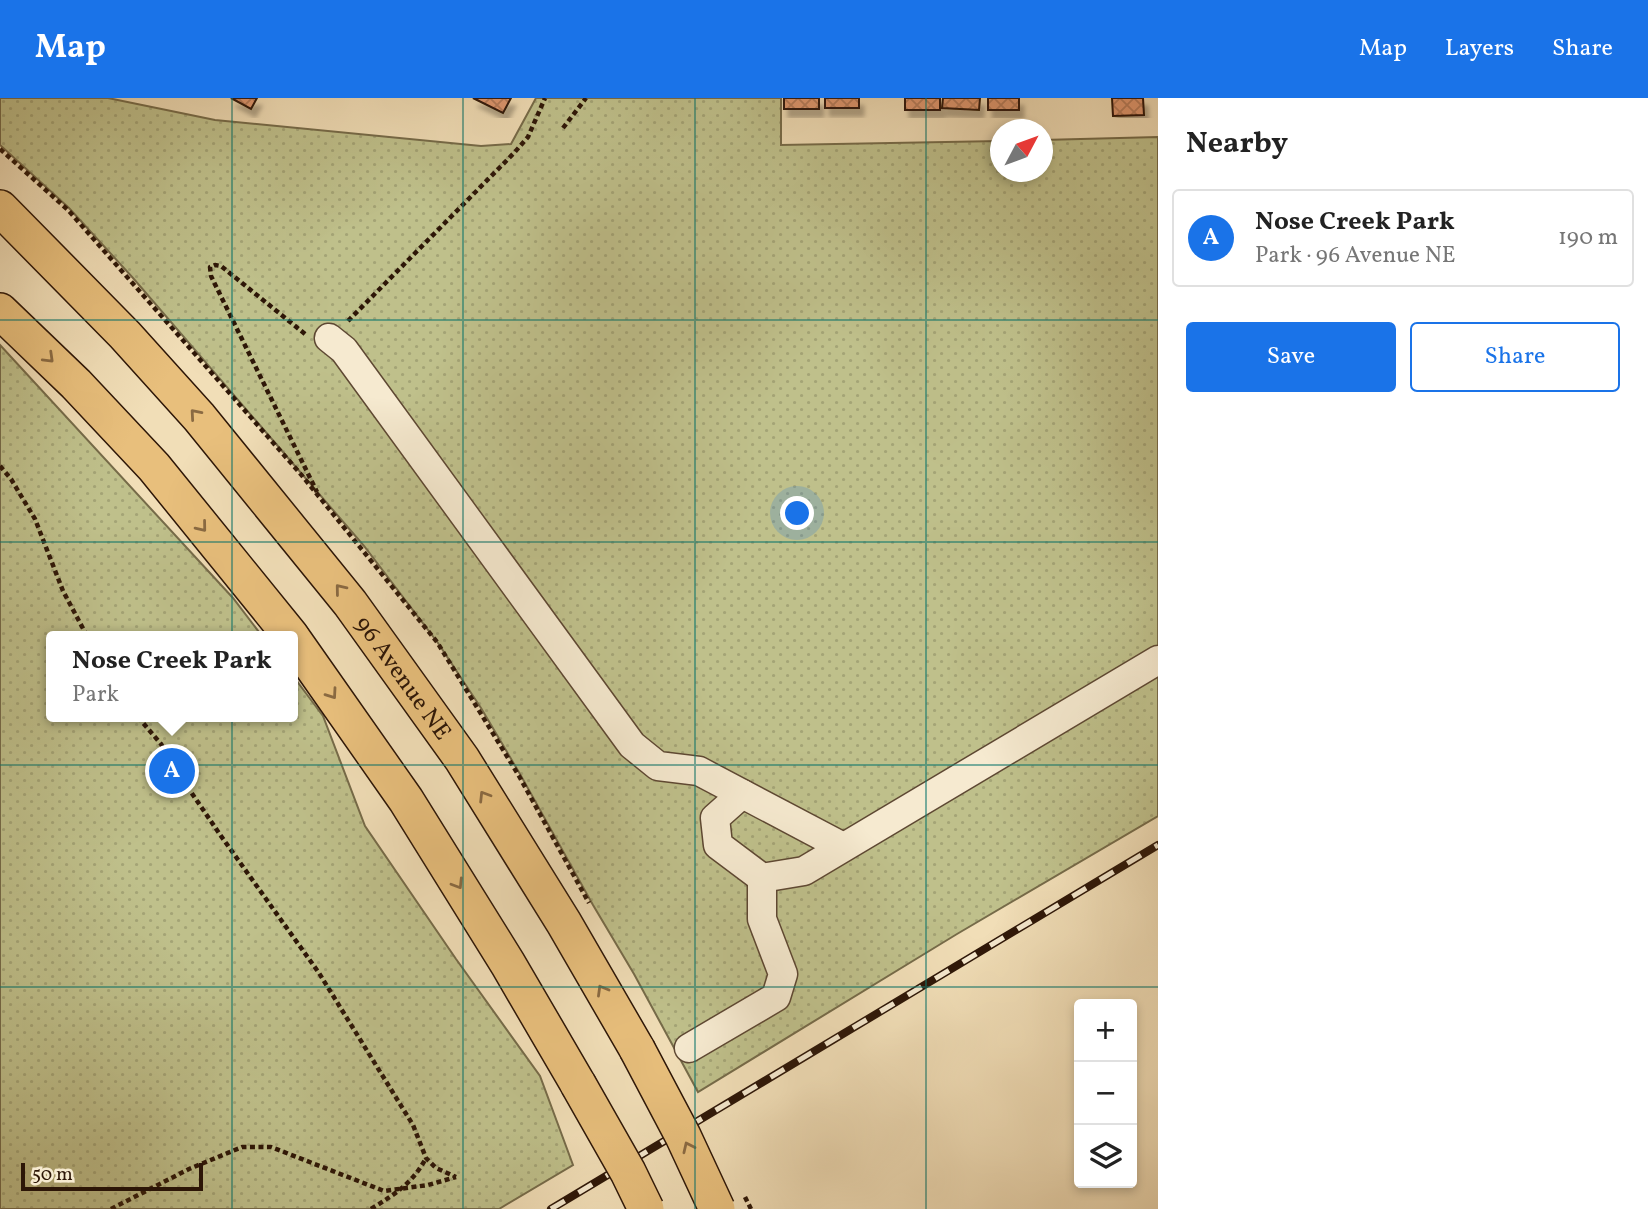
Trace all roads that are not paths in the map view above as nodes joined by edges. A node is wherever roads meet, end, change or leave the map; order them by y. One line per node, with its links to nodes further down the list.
1 (0, 208): 12 (main road, 96 Avenue NE, one-way to 1, bridge)
2 (0, 311): 4 (main road, one-way to 4)
3 (329, 338): 7 (lane)
4 (287, 631)
5 (298, 646): 11 (main road, one-way to 11, bridge)
6 (1158, 660): 8 (lane)
7 (742, 794): 8 (lane); 9 (lane)
8 (843, 848): 9 (lane)
9 (762, 878): 10 (lane)
10 (689, 1048)
11 (646, 1209)
12 (717, 1209)

